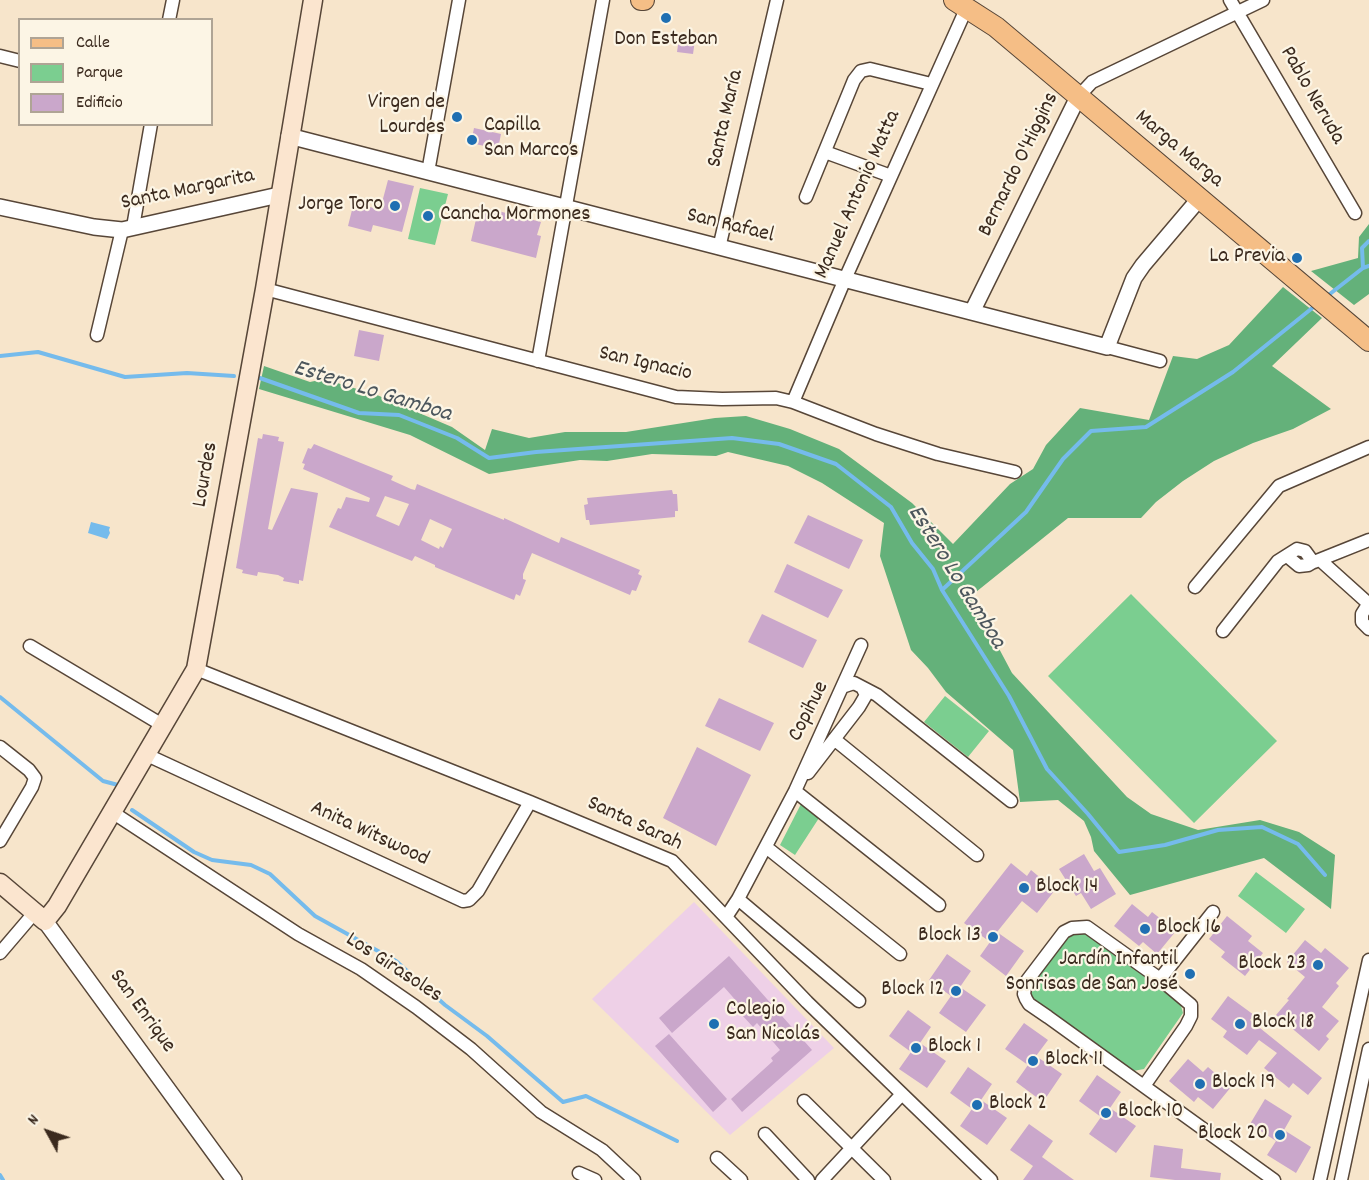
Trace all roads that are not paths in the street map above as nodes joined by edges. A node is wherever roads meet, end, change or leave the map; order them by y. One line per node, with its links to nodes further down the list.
1 (172, 0): 10 (street)
2 (313, 0): 16 (main road, Lourdes)
3 (459, 0): 18 (street)
4 (603, 0): 24 (street)
5 (777, 0): 27 (street, Santa María)
6 (1230, 0): 9 (street, Pablo Neruda)
7 (1263, 0): 9 (street, Bernardo O'Higgins)
8 (960, 4): 13 (street, Manuel Antonio Matta); 14 (main road, Marga Marga)
9 (1237, 12): 14 (street, Bernardo O'Higgins); 25 (street, Pablo Neruda)
10 (169, 18)
11 (0, 56): 12 (street)
12 (18, 60)
13 (931, 84): 17 (street); 19 (street, Manuel Antonio Matta)
14 (1078, 97): 22 (main road, Marga Marga); 30 (street, Bernardo O'Higgins)
15 (151, 126): 26 (street)
16 (289, 136): 18 (street, San Rafael); 20 (main road, Lourdes)
17 (825, 152): 19 (street); 21 (street)
18 (428, 172): 24 (street, San Rafael)
19 (891, 176): 28 (street, Manuel Antonio Matta)
20 (279, 195): 26 (street, Santa Margarita); 29 (main road, Lourdes)
21 (806, 197)
22 (1199, 199): 32 (main road, Marga Marga); 33 (street)
23 (0, 207): 26 (street, Santa Margarita)
24 (566, 209): 27 (street, San Rafael); 34 (street)
25 (1355, 213)
26 (127, 228): 31 (street)
27 (719, 248): 28 (street, San Rafael)
28 (845, 279): 30 (street, San Rafael); 36 (street, Manuel Antonio Matta)
29 (264, 289): 34 (street, San Ignacio); 47 (main road, Lourdes)
30 (972, 312): 33 (street, San Rafael)
31 (97, 335)
32 (1369, 341)
33 (1107, 347): 35 (street, San Rafael)
34 (538, 361): 36 (street, San Ignacio)
35 (1160, 361)
36 (793, 402): 38 (street, San Ignacio)
37 (1369, 447): 41 (street)
38 (1015, 472)
39 (1369, 540): 40 (street)
40 (1317, 561): 42 (street); 44 (street)
41 (1195, 587)
42 (1369, 604): 43 (street)
43 (1369, 628)
44 (1223, 632)
45 (861, 645): 48 (street)
46 (30, 646): 50 (street)
47 (196, 669): 50 (main road, Lourdes); 56 (street, Santa Sarah)
48 (843, 687): 49 (street, Copihue); 54 (street, Copihue)
49 (863, 689): 51 (street, Copihue); 55 (street)
50 (164, 726): 53 (main road, Lourdes)
51 (834, 739): 54 (street, Copihue); 60 (street)
52 (0, 747): 58 (street)
53 (147, 755): 56 (street, Anita Witswood); 57 (main road, Lourdes)
54 (795, 791): 59 (street, Copihue); 63 (street)
55 (1011, 801)
56 (530, 802): 66 (street, Santa Sarah)
57 (112, 812): 65 (main road, Lourdes); 82 (street, Los Girasoles)
58 (0, 841)
59 (765, 847): 62 (street, Copihue); 68 (street)
60 (978, 855)
61 (0, 883): 65 (main road, San Enrique)
62 (738, 899): 66 (street, Copihue); 71 (street)
63 (939, 905)
64 (1213, 912): 70 (street)
65 (40, 916): 67 (street); 80 (street, San Enrique)
66 (726, 917): 74 (street, Santa Sarah)
67 (0, 954)
68 (900, 954)
69 (1369, 960): 89 (street)
70 (1160, 979): 73 (street); 73 (street)
71 (859, 1001)
72 (1369, 1049): 90 (street)
73 (1144, 1086): 88 (street)
74 (902, 1094): 77 (street); 87 (street, Santa Sarah)
75 (804, 1101): 77 (street)
76 (765, 1134): 84 (street)
77 (851, 1149): 85 (street); 86 (street)
78 (717, 1158): 83 (street)
79 (579, 1173): 81 (street)
80 (234, 1180)
81 (595, 1180)
82 (634, 1180)
83 (741, 1180)
84 (808, 1180)
85 (822, 1180)
86 (884, 1180)
87 (991, 1180)
88 (1274, 1180)
89 (1320, 1180)
90 (1341, 1180)

